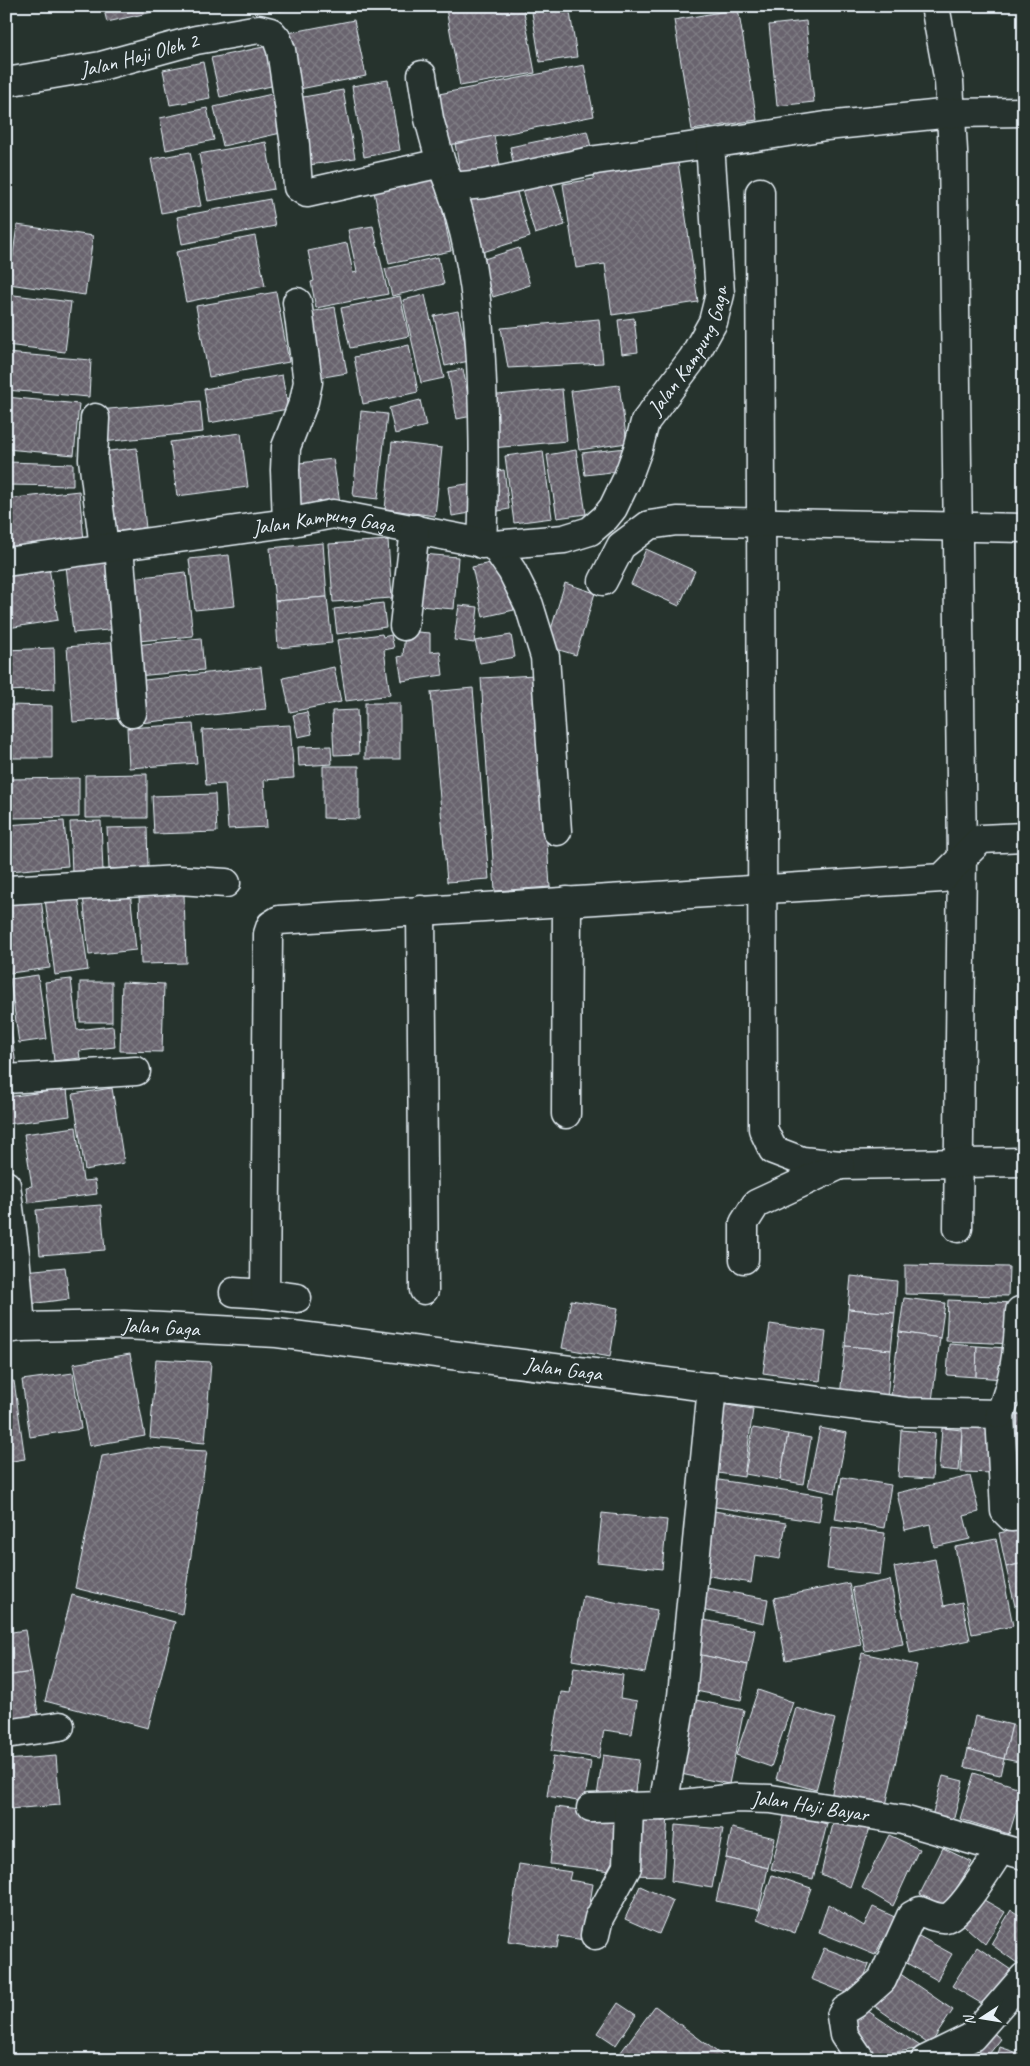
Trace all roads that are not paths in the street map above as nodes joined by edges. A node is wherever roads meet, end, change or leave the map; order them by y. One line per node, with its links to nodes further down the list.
1 (935, 6): 5 (street)
2 (422, 75): 7 (street)
3 (6, 82): 7 (street, Jalan Haji Oleh 2)
4 (1024, 112): 5 (street)
5 (952, 113): 6 (street); 13 (street)
6 (710, 144): 7 (street); 16 (street, Jalan Kampung Gaga)
7 (446, 175): 16 (street)
8 (760, 192): 11 (street)
9 (297, 302): 12 (street)
10 (96, 418): 17 (street)
11 (761, 522): 13 (street); 19 (street); 27 (street)
12 (287, 523): 15 (street, Jalan Kampung Gaga); 17 (street, Jalan Kampung Gaga)
13 (956, 526): 14 (street); 24 (street)
14 (1024, 528)
15 (415, 529): 16 (street, Jalan Kampung Gaga); 20 (street)
16 (488, 545): 22 (street)
17 (111, 547): 18 (street, Jalan Kampung Gaga); 21 (street)
18 (6, 562)
19 (603, 581)
20 (404, 626)
21 (132, 712)
22 (557, 831)
23 (1024, 837): 24 (street)
24 (962, 857): 27 (street); 34 (street)
25 (226, 883): 26 (street)
26 (7, 884)
27 (762, 890): 28 (street); 35 (street)
28 (566, 901): 29 (street); 32 (street)
29 (420, 910): 39 (street); 41 (street)
30 (136, 1071): 31 (street)
31 (6, 1079)
32 (566, 1114)
33 (1024, 1162): 34 (street)
34 (958, 1164): 35 (street); 37 (street)
35 (840, 1165): 38 (street)
36 (6, 1184): 44 (street)
37 (958, 1228)
38 (744, 1259)
39 (424, 1290)
40 (234, 1292): 41 (street)
41 (265, 1294): 42 (street)
42 (297, 1298)
43 (1020, 1311): 46 (street)
44 (13, 1328): 45 (street, Jalan Gaga)
45 (712, 1387): 46 (street, Jalan Gaga); 51 (street)
46 (1000, 1414): 47 (street)
47 (1024, 1516)
48 (60, 1726): 49 (street)
49 (6, 1734)
50 (629, 1806): 51 (street, Jalan Haji Bayar); 52 (street, Jalan Haji Bayar); 54 (street)
51 (663, 1806): 53 (street, Jalan Haji Bayar)
52 (591, 1808)
53 (1012, 1852): 56 (street)
54 (594, 1935)
55 (1024, 1977): 57 (street)
56 (861, 2060)
57 (925, 2060)

